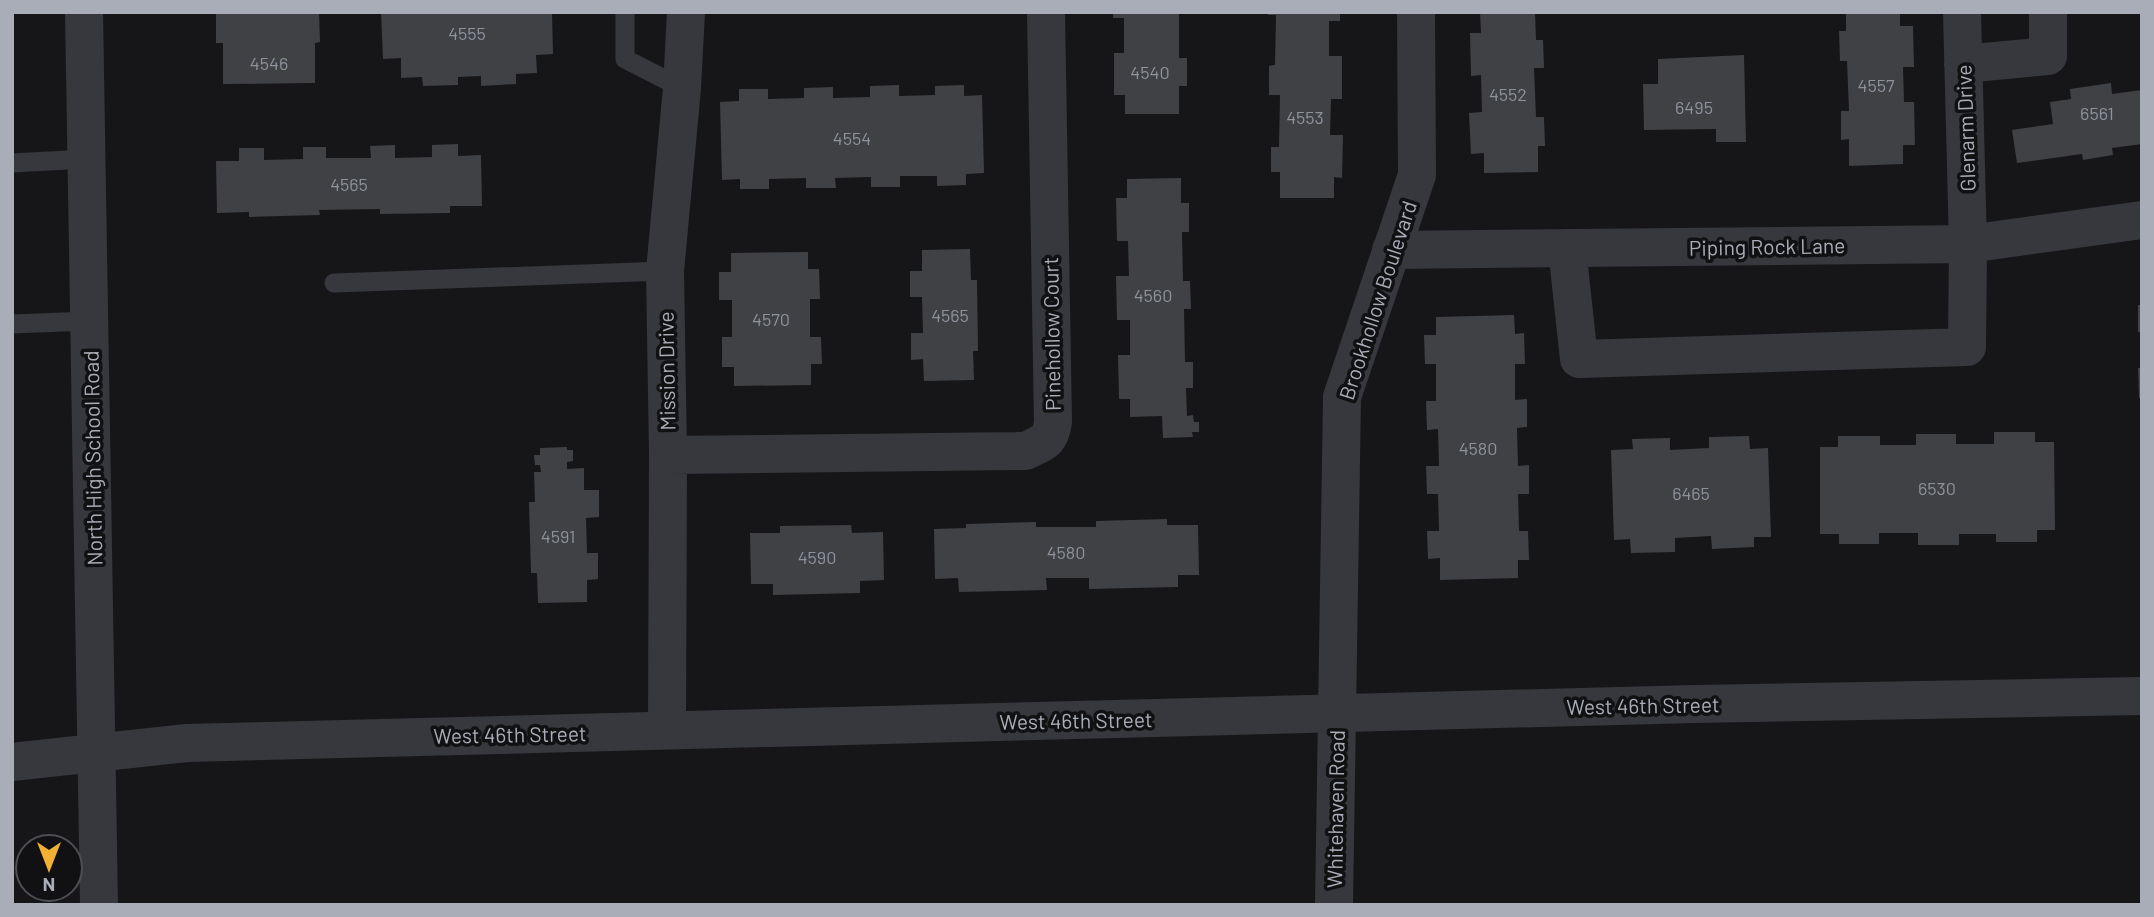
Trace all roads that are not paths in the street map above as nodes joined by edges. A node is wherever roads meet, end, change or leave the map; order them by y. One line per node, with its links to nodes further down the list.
1 (84, 12): 10 (street, North High School Road)
2 (625, 12): 9 (lane)
3 (686, 12): 9 (street, Mission Drive)
4 (1046, 12): 20 (street, Pinehollow Court)
5 (1416, 12): 15 (street, Brookhollow Boulevard)
6 (1962, 12): 8 (street, Glenarm Drive)
7 (2048, 12): 8 (street)
8 (1963, 64): 13 (street, Glenarm Drive)
9 (682, 88): 16 (street, Mission Drive)
10 (86, 159): 11 (lane); 18 (street, North High School Road)
11 (12, 163)
12 (2142, 220): 13 (street, Piping Rock Lane)
13 (1968, 244): 14 (street, Piping Rock Lane); 14 (street, Glenarm Drive)
14 (1567, 248): 15 (street, Piping Rock Lane)
15 (1391, 250): 22 (street, Brookhollow Boulevard)
16 (665, 271): 17 (lane); 20 (street, Mission Drive)
17 (334, 283)
18 (89, 321): 19 (lane); 24 (street, North High School Road)
19 (12, 324)
20 (668, 455): 23 (street, Mission Drive)
21 (2142, 696): 22 (street, West 46th Street)
22 (1336, 714): 23 (street, West 46th Street); 27 (street, Whitehaven Road)
23 (667, 730): 24 (street, West 46th Street)
24 (97, 754): 25 (street, West 46th Street); 26 (street, North High School Road)
25 (12, 762)
26 (99, 905)
27 (1334, 905)

